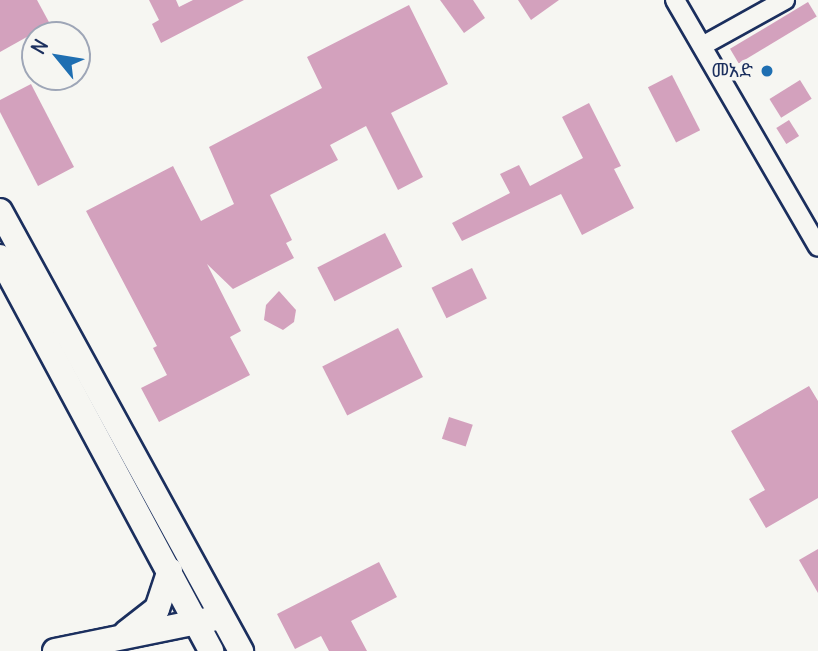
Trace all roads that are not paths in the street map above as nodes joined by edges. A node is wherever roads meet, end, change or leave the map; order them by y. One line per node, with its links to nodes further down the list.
1 (675, 0): 3 (street)
2 (785, 0): 3 (street)
3 (702, 46): 5 (street)
4 (0, 211): 8 (main road)
5 (817, 244)
6 (0, 257): 7 (main road)
7 (170, 570): 9 (main road); 10 (main road)
8 (222, 617): 9 (main road); 13 (main road)
9 (197, 623): 10 (main road); 12 (main road)
10 (120, 637): 11 (main road)
11 (55, 651)
12 (211, 651)
13 (241, 651)

